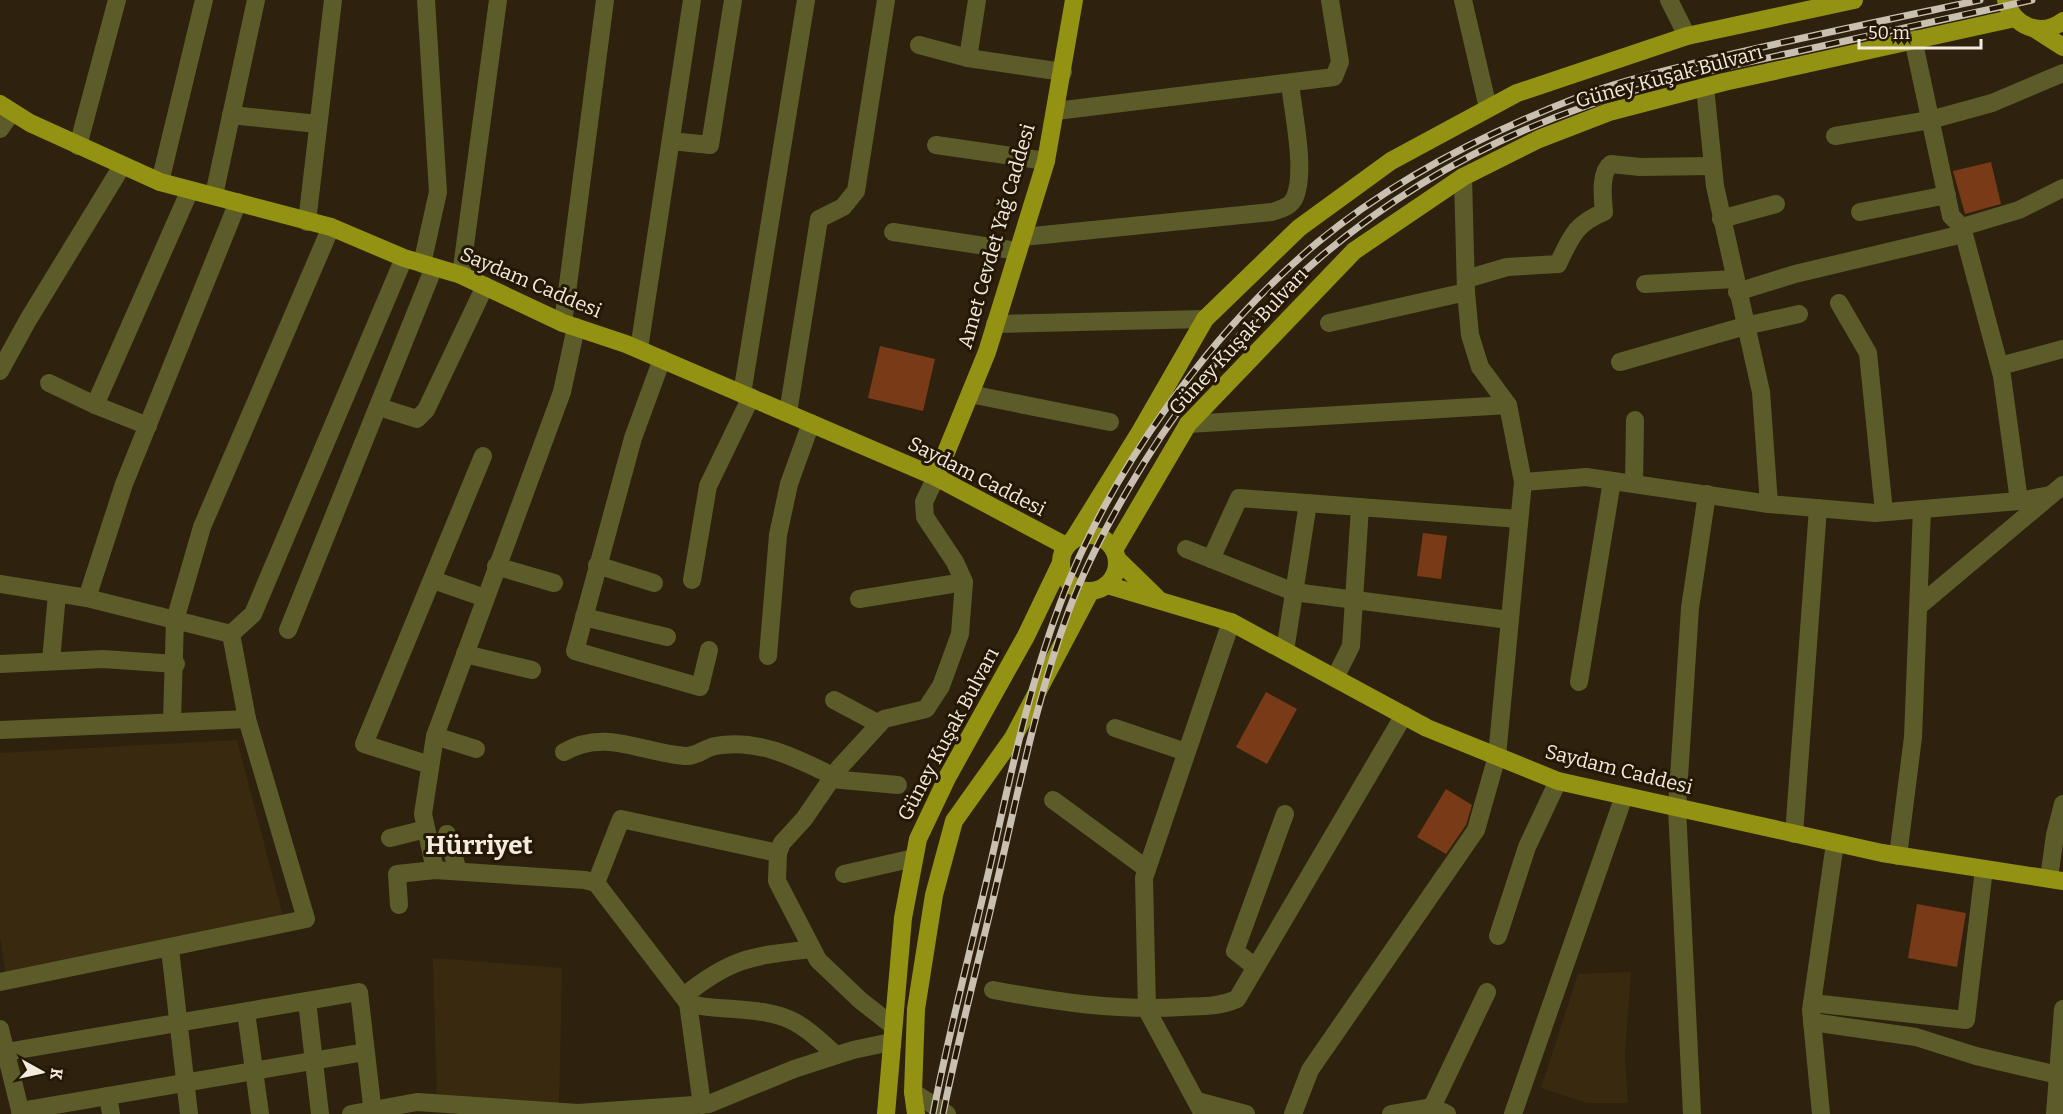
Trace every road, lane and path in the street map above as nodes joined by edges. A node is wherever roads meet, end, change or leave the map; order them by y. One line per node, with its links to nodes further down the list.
1 (117, 0): 41 (street)
2 (204, 0): 46 (street)
3 (255, 0): 34 (street)
4 (333, 0): 36 (street)
5 (426, 0): 61 (street)
6 (498, 0): 62 (street)
7 (605, 0): 72 (street)
8 (692, 0): 39 (street)
9 (733, 0): 39 (street)
10 (806, 0): 82 (street)
11 (886, 0): 86 (street)
12 (977, 0): 26 (street)
13 (1074, 0): 27 (main road, Amet Cevdet Yağ Caddesi)
14 (1330, 0): 29 (street)
15 (1463, 0): 32 (street)
16 (1669, 0): 22 (street)
17 (1845, 0): 22 (main road, Güney Kuşak Bulvarı)
18 (2006, 0): 19 (main road)
19 (2015, 18): 21 (main road); 23 (main road, Güney Kuşak Bulvarı)
20 (2063, 21): 21 (main road)
21 (2035, 29): 25 (main road)
22 (1687, 36): 32 (main road, Güney Kuşak Bulvarı)
23 (1913, 39): 30 (main road, Güney Kuşak Bulvarı); 35 (street)
24 (919, 45): 26 (street)
25 (2063, 46)
26 (968, 58): 27 (street)
27 (1062, 72): 33 (main road, Amet Cevdet Yağ Caddesi)
28 (2063, 74): 35 (street)
29 (1290, 83): 33 (street); 59 (street)
30 (1705, 87): 44 (street); 45 (main road, Güney Kuşak Bulvarı)
31 (6, 108): 37 (street); 41 (main road, Saydam Caddesi)
32 (1488, 108): 69 (main road, Güney Kuşak Bulvarı)
33 (1056, 111): 42 (main road, Amet Cevdet Yağ Caddesi)
34 (231, 115): 36 (street); 49 (street)
35 (1930, 120): 38 (street); 50 (street)
36 (318, 124): 55 (street)
37 (0, 129)
38 (1835, 136)
39 (671, 141): 75 (street)
40 (936, 145): 42 (street)
41 (78, 146): 43 (main road, Saydam Caddesi)
42 (1046, 161): 59 (main road, Amet Cevdet Yağ Caddesi)
43 (122, 166): 46 (main road, Saydam Caddesi); 79 (street)
44 (1713, 166): 54 (street); 65 (street)
45 (1463, 177): 65 (street); 90 (main road, Güney Kuşak Bulvarı)
46 (160, 182): 48 (main road, Saydam Caddesi)
47 (2063, 188): 57 (street)
48 (190, 190): 49 (main road, Saydam Caddesi); 83 (street)
49 (214, 195): 51 (main road, Saydam Caddesi)
50 (1947, 195): 53 (street); 57 (street)
51 (238, 202): 55 (main road, Saydam Caddesi); 91 (street)
52 (1776, 204): 54 (street)
53 (1860, 212)
54 (1722, 219): 66 (street)
55 (307, 222): 56 (main road, Saydam Caddesi)
56 (331, 227): 60 (main road, Saydam Caddesi); 129 (street)
57 (1962, 231): 66 (street); 78 (street)
58 (894, 232): 59 (street)
59 (1021, 244): 71 (main road, Amet Cevdet Yağ Caddesi)
60 (404, 258): 61 (main road, Saydam Caddesi); 133 (street)
61 (428, 265): 62 (main road, Saydam Caddesi); 85 (street)
62 (461, 275): 64 (main road, Saydam Caddesi)
63 (1645, 284): 66 (street)
64 (485, 286): 72 (main road, Saydam Caddesi); 85 (street)
65 (1466, 286): 70 (street); 84 (street)
66 (1736, 286): 73 (street)
67 (1839, 303): 105 (street)
68 (1799, 314): 73 (street)
69 (1205, 319): 71 (street); 108 (main road, Güney Kuşak Bulvarı)
70 (1329, 323)
71 (995, 324): 81 (main road, Amet Cevdet Yağ Caddesi)
72 (569, 325): 75 (main road, Saydam Caddesi); 112 (street)
73 (1745, 326): 77 (street); 101 (street)
74 (2063, 349): 78 (street)
75 (639, 350): 76 (main road, Saydam Caddesi)
76 (662, 359): 82 (main road, Saydam Caddesi); 111 (street)
77 (1620, 362)
78 (2000, 366): 99 (street)
79 (0, 371)
80 (49, 383): 83 (street)
81 (970, 394): 88 (street); 93 (main road, Amet Cevdet Yağ Caddesi)
82 (747, 395): 86 (main road, Saydam Caddesi); 114 (street)
83 (95, 405): 91 (street)
84 (1509, 405): 90 (street); 95 (street)
85 (379, 407): 132 (street)
86 (788, 413): 89 (main road, Saydam Caddesi)
87 (1635, 420): 96 (street)
88 (1110, 422)
89 (811, 423): 93 (main road, Saydam Caddesi); 138 (street)
90 (1188, 424): 109 (main road, Güney Kuşak Bulvarı)
91 (148, 426): 122 (street)
92 (483, 456): 113 (street)
93 (936, 477): 108 (main road, Saydam Caddesi); 115 (street)
94 (1612, 481): 95 (street); 96 (street); 144 (street)
95 (1522, 482): 106 (street)
96 (1634, 484): 98 (street)
97 (2056, 490): 99 (street); 127 (street)
98 (1707, 495): 101 (street); 164 (street)
99 (2019, 501): 104 (street)
100 (1308, 503): 102 (street); 110 (street); 120 (street)
101 (1769, 504): 103 (street)
102 (1360, 507): 106 (street); 125 (street)
103 (1818, 508): 105 (street); 168 (street)
104 (1922, 509): 105 (street); 127 (street)
105 (1884, 512)
106 (1519, 519): 130 (street)
107 (1186, 549): 110 (street)
108 (1066, 550): 109 (main road); 119 (main road); 173 (main road, Güney Kuşak Bulvarı)
109 (1116, 554): 119 (main road); 126 (main road)
110 (1210, 559): 120 (street)
111 (597, 565): 117 (street); 128 (street)
112 (496, 566): 116 (street); 123 (street)
113 (433, 580): 123 (street); 157 (street)
114 (692, 580)
115 (964, 582): 124 (street); 149 (street)
116 (554, 583)
117 (654, 583)
118 (0, 584): 121 (street)
119 (1099, 588): 126 (main road, Saydam Caddesi); 206 (main road)
120 (1294, 592): 125 (street); 136 (street)
121 (57, 594): 122 (street); 139 (street)
122 (87, 598): 129 (street)
123 (485, 598): 137 (street)
124 (859, 599)
125 (1353, 599): 130 (street); 143 (street)
126 (1159, 600): 131 (main road, Saydam Caddesi)
127 (1919, 606): 172 (street)
128 (584, 617): 134 (street); 135 (street)
129 (175, 620): 133 (street); 141 (street)
130 (1509, 620): 156 (street)
131 (1231, 622): 136 (main road, Saydam Caddesi); 155 (street)
132 (288, 630)
133 (231, 634): 147 (street)
134 (668, 637)
135 (709, 650)
136 (1285, 651): 143 (main road, Saydam Caddesi)
137 (465, 654): 142 (street); 152 (street)
138 (768, 656)
139 (51, 661): 140 (street); 141 (street)
140 (0, 664)
141 (176, 664): 148 (street)
142 (532, 669)
143 (1335, 678): 146 (main road, Saydam Caddesi)
144 (1579, 682)
145 (834, 700): 149 (street)
146 (1404, 715): 156 (main road, Saydam Caddesi); 185 (street)
147 (247, 719): 148 (street); 183 (street)
148 (172, 721): 151 (street)
149 (879, 724): 158 (street)
150 (1114, 728): 155 (street)
151 (0, 730)
152 (435, 736): 153 (street); 157 (street)
153 (476, 749)
154 (564, 752): 158 (street)
155 (1186, 752): 174 (street)
156 (1497, 756): 159 (main road, Saydam Caddesi); 223 (street)
157 (430, 765): 166 (street)
158 (832, 777): 160 (street); 171 (street)
159 (1558, 781): 161 (main road, Saydam Caddesi); 182 (street)
160 (898, 785)
161 (1624, 796): 164 (main road, Saydam Caddesi); 225 (street)
162 (1053, 800): 174 (street)
163 (2063, 804): 179 (street)
164 (1677, 808): 168 (main road, Saydam Caddesi); 226 (street)
165 (1285, 814): 185 (street)
166 (426, 829): 169 (street); 176 (street)
167 (447, 834): 177 (street)
168 (1794, 834): 170 (main road, Saydam Caddesi)
169 (390, 838)
170 (1835, 843): 172 (main road, Saydam Caddesi); 191 (street)
171 (778, 853): 180 (street); 184 (street)
172 (1898, 856): 175 (main road, Saydam Caddesi)
173 (914, 858): 178 (street); 198 (main road, Güney Kuşak Bulvarı)
174 (1147, 869): 193 (street)
175 (1984, 869): 179 (main road, Saydam Caddesi); 191 (street)
176 (435, 870): 177 (street); 181 (street)
177 (458, 871): 180 (street)
178 (844, 874)
179 (2056, 880)
180 (597, 883): 189 (street)
181 (399, 905)
182 (1498, 936)
183 (170, 949): 186 (street); 195 (street)
184 (812, 949): 189 (street); 198 (street)
185 (1255, 967): 193 (street)
186 (0, 982)
187 (993, 990): 193 (street)
188 (1487, 992): 210 (street)
189 (686, 1000): 201 (street); 208 (street)
190 (308, 1001): 194 (street); 200 (street); 202 (street)
191 (1812, 1003): 196 (street)
192 (2063, 1009): 204 (street)
193 (1147, 1010): 209 (street)
194 (246, 1012): 195 (street); 203 (street)
195 (180, 1021): 199 (street); 205 (street)
196 (1812, 1022): 204 (street); 227 (street)
197 (0, 1029): 199 (street)
198 (892, 1034): 201 (street); 219 (main road, Güney Kuşak Bulvarı)
199 (6, 1052): 211 (street)
200 (365, 1052): 202 (street); 212 (street)
201 (836, 1055): 208 (street)
202 (314, 1060): 203 (street); 217 (street)
203 (254, 1071): 205 (street); 216 (street)
204 (2058, 1075): 228 (street)
205 (185, 1083): 207 (street); 215 (street)
206 (913, 1092): 220 (main road); 221 (street)
207 (108, 1096): 211 (street); 214 (street)
208 (702, 1105): 213 (street)
209 (1200, 1108): 222 (street)
210 (1440, 1110): 224 (street)
211 (21, 1112)
212 (372, 1112): 213 (street); 218 (street)
213 (578, 1113)
214 (111, 1114)
215 (189, 1114)
216 (261, 1114)
217 (320, 1114)
218 (351, 1114)
219 (886, 1114)
220 (916, 1114)
221 (947, 1114)
222 (1246, 1114)
223 (1293, 1114)
224 (1391, 1114)
225 (1513, 1114)
226 (1692, 1114)
227 (1821, 1114)
228 (2055, 1114)

